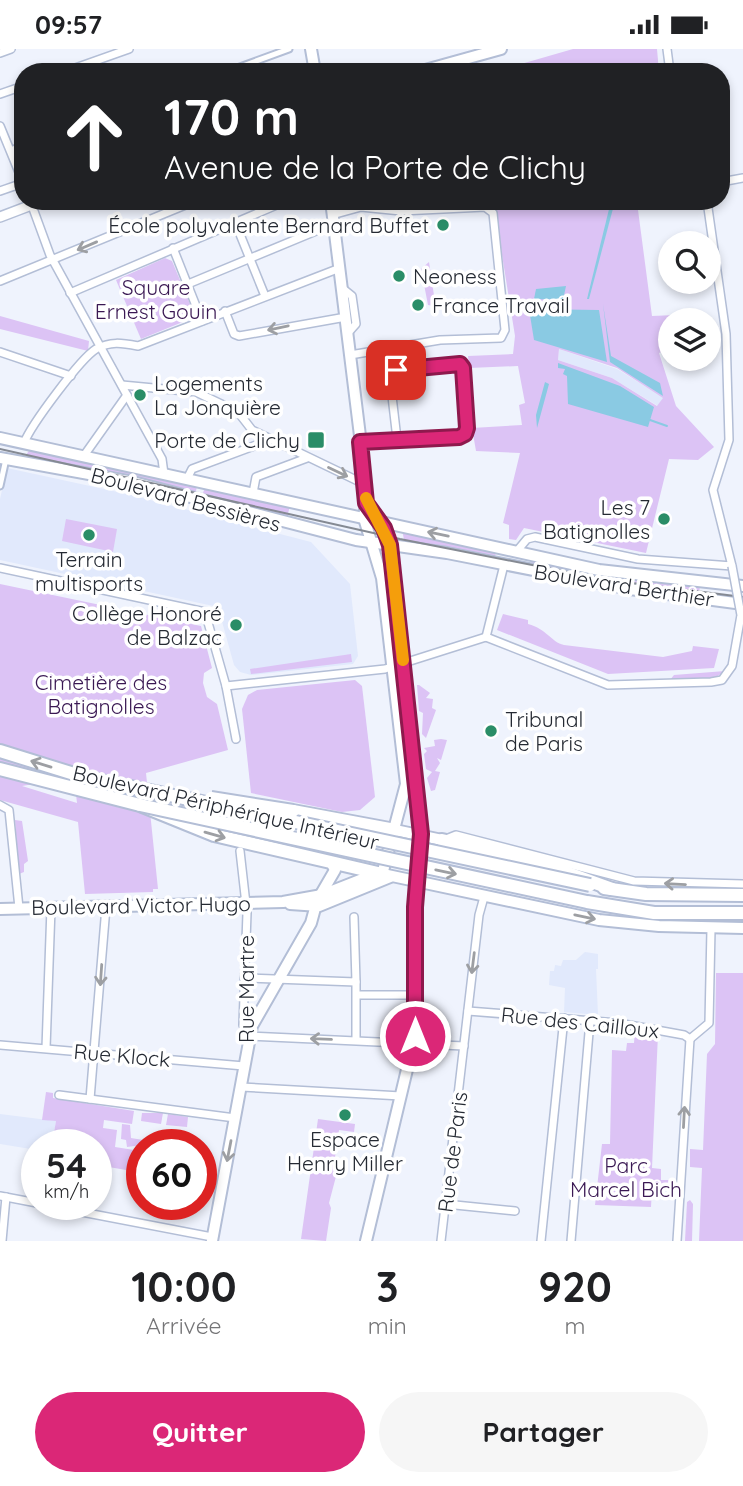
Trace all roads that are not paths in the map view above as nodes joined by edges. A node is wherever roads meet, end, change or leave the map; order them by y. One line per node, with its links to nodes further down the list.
1 (11, 49): 5 (street)
2 (129, 49): 7 (street)
3 (289, 49): 8 (street)
4 (501, 49): 6 (main road)
5 (0, 53)
6 (471, 53): 9 (main road)
7 (89, 63)
8 (251, 63)
9 (443, 63)
10 (0, 126): 12 (street)
11 (14, 148): 12 (street)
12 (9, 149): 13 (street); 14 (street)
13 (0, 151)
14 (14, 161)
15 (34, 210): 28 (street)
16 (173, 210): 28 (street, one-way to 28)
17 (264, 210): 25 (street)
18 (332, 210): 24 (main road)
19 (354, 210): 24 (street)
20 (399, 210): 21 (street)
21 (460, 210)
22 (490, 210): 41 (street)
23 (708, 210): 66 (street)
24 (333, 219): 27 (street); 29 (main road)
25 (235, 222): 26 (street); 27 (street)
26 (173, 248): 31 (street); 33 (street)
27 (249, 258): 31 (street); 34 (street)
28 (53, 260): 30 (street); 33 (street)
29 (340, 268): 32 (main road); 34 (street)
30 (0, 281)
31 (188, 284): 37 (street)
32 (342, 288): 36 (main road); 38 (street)
33 (70, 293): 39 (street)
34 (265, 296): 35 (street)
35 (225, 311): 36 (street, one-way to 35); 37 (street)
36 (346, 317): 38 (main road)
37 (202, 321): 39 (street)
38 (348, 333): 41 (main road)
39 (99, 348): 42 (street); 43 (street)
40 (0, 352): 42 (street)
41 (350, 355): 48 (main road)
42 (71, 376): 49 (street)
43 (122, 385): 44 (street); 47 (street)
44 (127, 395): 50 (street); 54 (street)
45 (0, 437): 49 (main road, Boulevard Bessières)
46 (397, 439): 46 (street); 48 (street)
47 (270, 440): 52 (street); 55 (street)
48 (360, 442): 56 (main road)
49 (24, 443): 50 (main road, Boulevard Bessières); 53 (main road)
50 (83, 457): 54 (main road, Boulevard Bessières)
51 (3, 458): 53 (main road, Boulevard Bessières); 57 (street)
52 (307, 458): 56 (street, one-way to 56); 58 (street)
53 (20, 461): 62 (main road, Boulevard Bessières)
54 (164, 474): 55 (main road, Boulevard Bessières)
55 (187, 479): 58 (main road, Boulevard Bessières)
56 (364, 480): 59 (main road)
57 (0, 486)
58 (253, 493): 60 (main road, Boulevard Bessières)
59 (366, 503): 60 (main road); 61 (main road)
60 (364, 518): 61 (main road, Boulevard Berthier); 62 (main road)
61 (377, 520): 63 (main road); 64 (main road, Boulevard Berthier, one-way to 61)
62 (372, 543): 63 (main road, Boulevard Berthier); 71 (main road)
63 (390, 545): 65 (main road, Boulevard Berthier); 71 (main road)
64 (517, 551): 65 (main road, Boulevard Berthier); 66 (street); 68 (main road, Boulevard Berthier)
65 (504, 565): 69 (main road, Boulevard Berthier); 70 (street)
66 (732, 566): 69 (street, bridge)
67 (0, 568): 72 (street)
68 (743, 586)
69 (742, 612): 70 (street)
70 (486, 637): 71 (street)
71 (398, 665): 72 (street); 79 (main road); 80 (main road)
72 (226, 686): 73 (street)
73 (236, 740)
74 (0, 751): 76 (highway, Boulevard Périphérique Intérieur, one-way to 74)
75 (0, 769): 78 (highway)
76 (155, 792): 79 (highway, bridge); 87 (highway, Boulevard Périphérique Intérieur, bridge)
77 (0, 805): 95 (street)
78 (140, 805): 82 (highway, one-way to 82, bridge); 98 (highway, one-way to 98, bridge)
79 (395, 830): 80 (main road); 84 (main road)
80 (421, 834): 81 (main road); 85 (main road)
81 (442, 840): 86 (street, one-way to 81); 87 (highway)
82 (243, 847): 83 (highway); 92 (street, Rue Martre)
83 (331, 862): 84 (highway); 88 (main road)
84 (384, 875): 85 (main road); 88 (main road, Boulevard Victor Hugo); 93 (main road)
85 (417, 883): 90 (main road); 106 (main road)
86 (743, 884)
87 (612, 889): 89 (highway, Boulevard Périphérique Intérieur)
88 (321, 895): 91 (main road, Boulevard Victor Hugo); 93 (main road)
89 (743, 895)
90 (484, 897): 101 (main road, one-way to 101); 107 (street, Rue de Paris, one-way to 107)
91 (282, 902): 92 (main road, Boulevard Victor Hugo); 93 (main road, Boulevard Victor Hugo)
92 (245, 903): 94 (main road, Boulevard Victor Hugo); 102 (street, Rue Martre)
93 (316, 906): 103 (main road)
94 (106, 907): 96 (main road, Boulevard Victor Hugo); 117 (street, one-way to 117)
95 (19, 908): 96 (main road, Boulevard Victor Hugo); 97 (main road, Boulevard Victor Hugo)
96 (51, 908): 116 (street)
97 (0, 909)
98 (743, 913)
99 (354, 917): 104 (street)
100 (743, 928): 101 (main road)
101 (711, 929): 111 (street)
102 (244, 978): 103 (street); 110 (street, Rue Martre)
103 (278, 980): 104 (street); 110 (main road)
104 (356, 982): 105 (street)
105 (358, 995): 106 (street); 112 (street)
106 (415, 995): 113 (main road)
107 (468, 1011): 108 (street, Rue des Cailloux); 115 (street, Rue de Paris)
108 (564, 1018): 109 (street, Rue des Cailloux); 133 (street)
109 (590, 1021): 111 (street, Rue des Cailloux); 134 (street)
110 (249, 1036): 112 (street, one-way to 110); 118 (main road, Rue Martre)
111 (690, 1039): 135 (street, one-way to 111)
112 (356, 1040): 113 (street)
113 (414, 1043): 115 (street); 121 (main road)
114 (0, 1045): 116 (street, Rue Klock)
115 (464, 1046): 126 (street, Rue de Paris)
116 (46, 1048): 117 (street, Rue Klock)
117 (96, 1053): 118 (street, Rue Klock); 122 (street)
118 (244, 1066): 119 (main road, Rue Martre)
119 (241, 1087): 121 (street); 123 (main road, Rue Martre)
120 (59, 1095): 122 (street)
121 (401, 1096): 131 (main road)
122 (90, 1099): 123 (street)
123 (235, 1118): 129 (main road, Rue Martre, one-way to 129)
124 (3, 1197): 125 (street); 130 (street)
125 (21, 1201)
126 (445, 1205): 127 (street); 132 (street, Rue de Paris)
127 (515, 1212)
128 (112, 1219): 129 (street)
129 (212, 1239)
130 (2, 1241)
131 (366, 1241)
132 (441, 1241)
133 (541, 1241)
134 (571, 1241)
135 (677, 1241)

